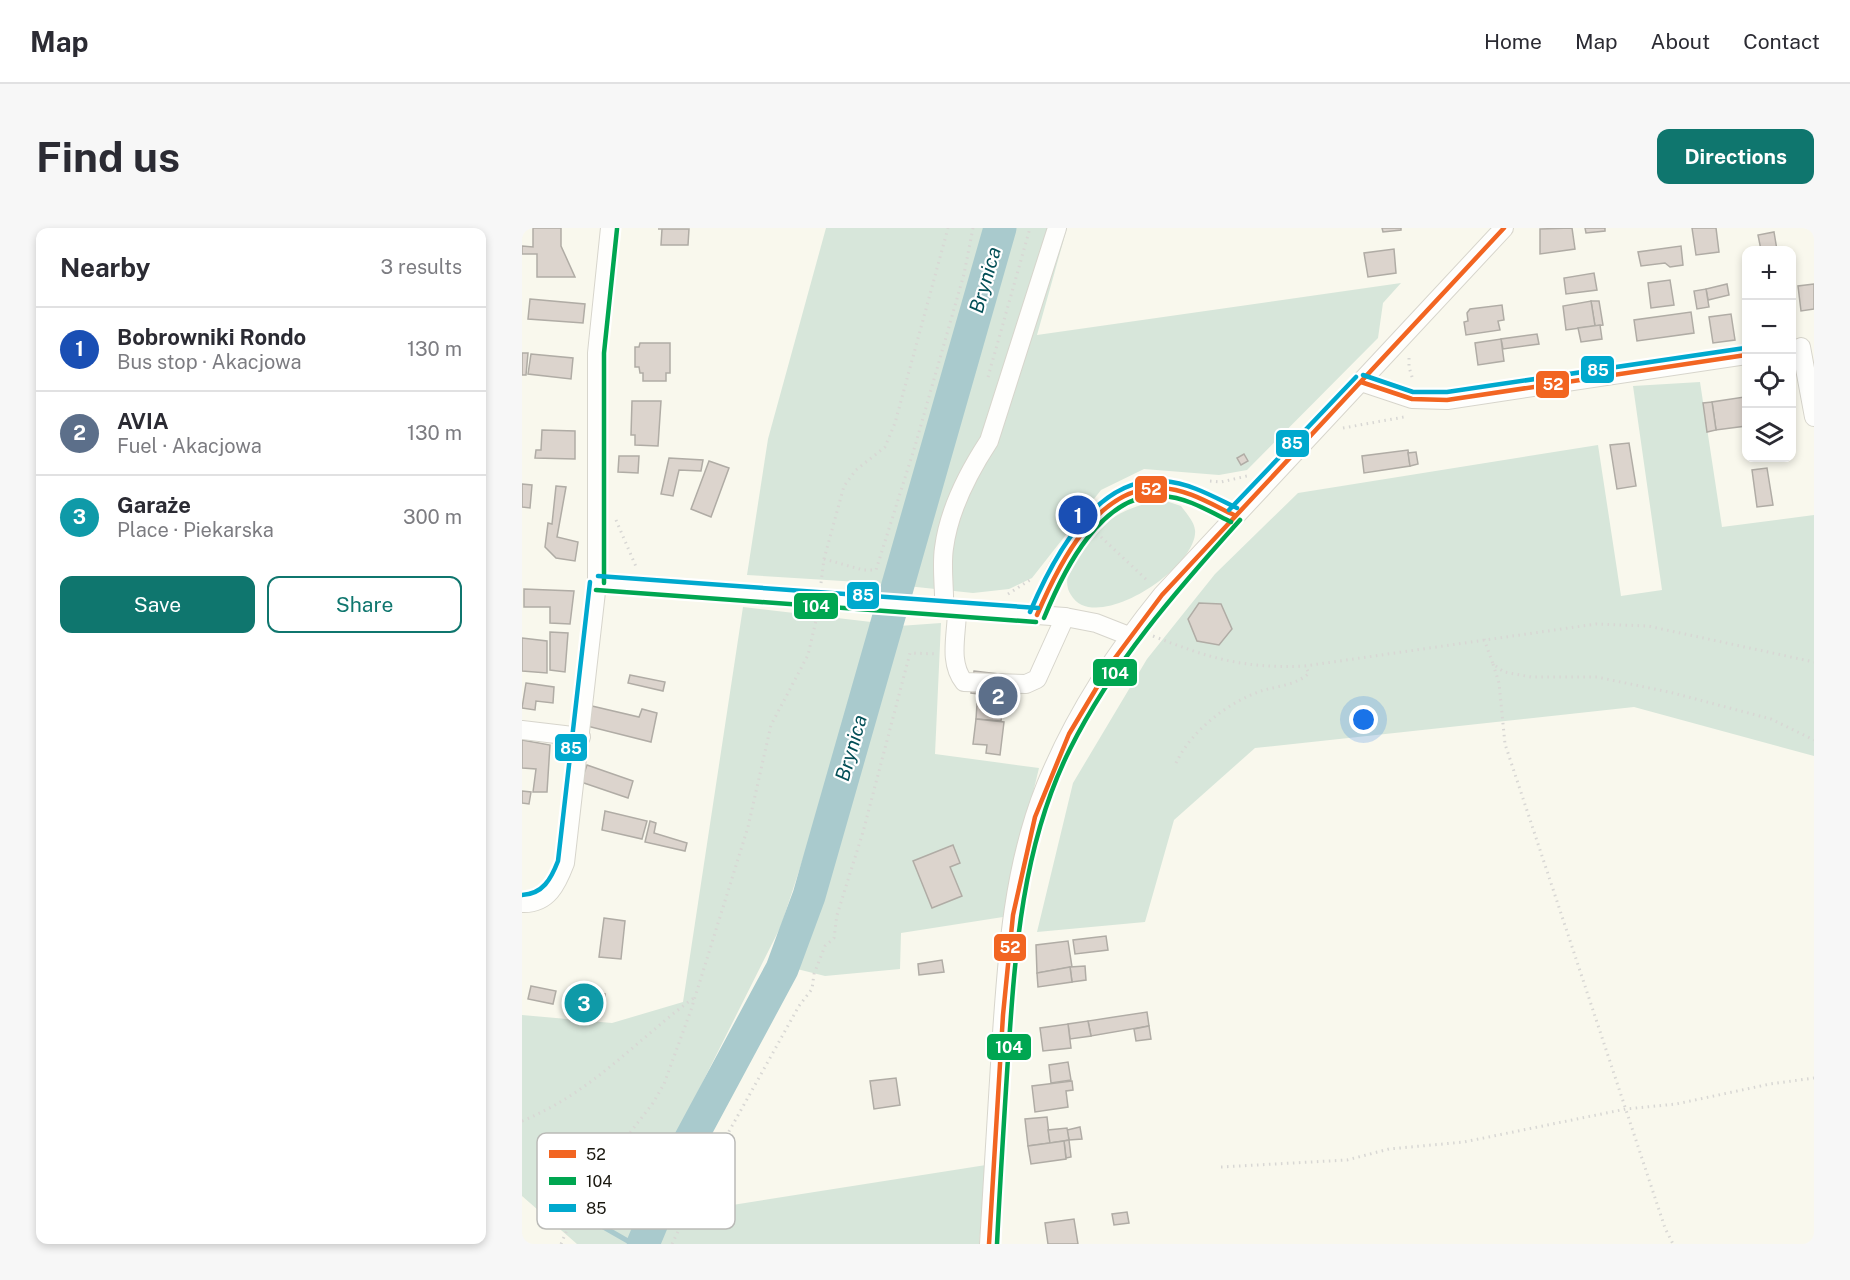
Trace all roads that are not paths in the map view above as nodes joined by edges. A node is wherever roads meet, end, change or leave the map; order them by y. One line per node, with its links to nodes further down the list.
1 (610, 228): 9 (street)
2 (1057, 228): 10 (street)
3 (1503, 228): 6 (street)
4 (1802, 347): 7 (street)
5 (1742, 356): 6 (street)
6 (1361, 382): 8 (street)
7 (1814, 417)
8 (1234, 515): 11 (street); 13 (street)
9 (597, 583): 10 (street); 15 (street)
10 (946, 609): 11 (street); 12 (street)
11 (1037, 615): 12 (street)
12 (1065, 617): 13 (street)
13 (1129, 636): 17 (street)
14 (522, 730): 15 (street)
15 (581, 737): 16 (street)
16 (522, 903)
17 (989, 1244)

